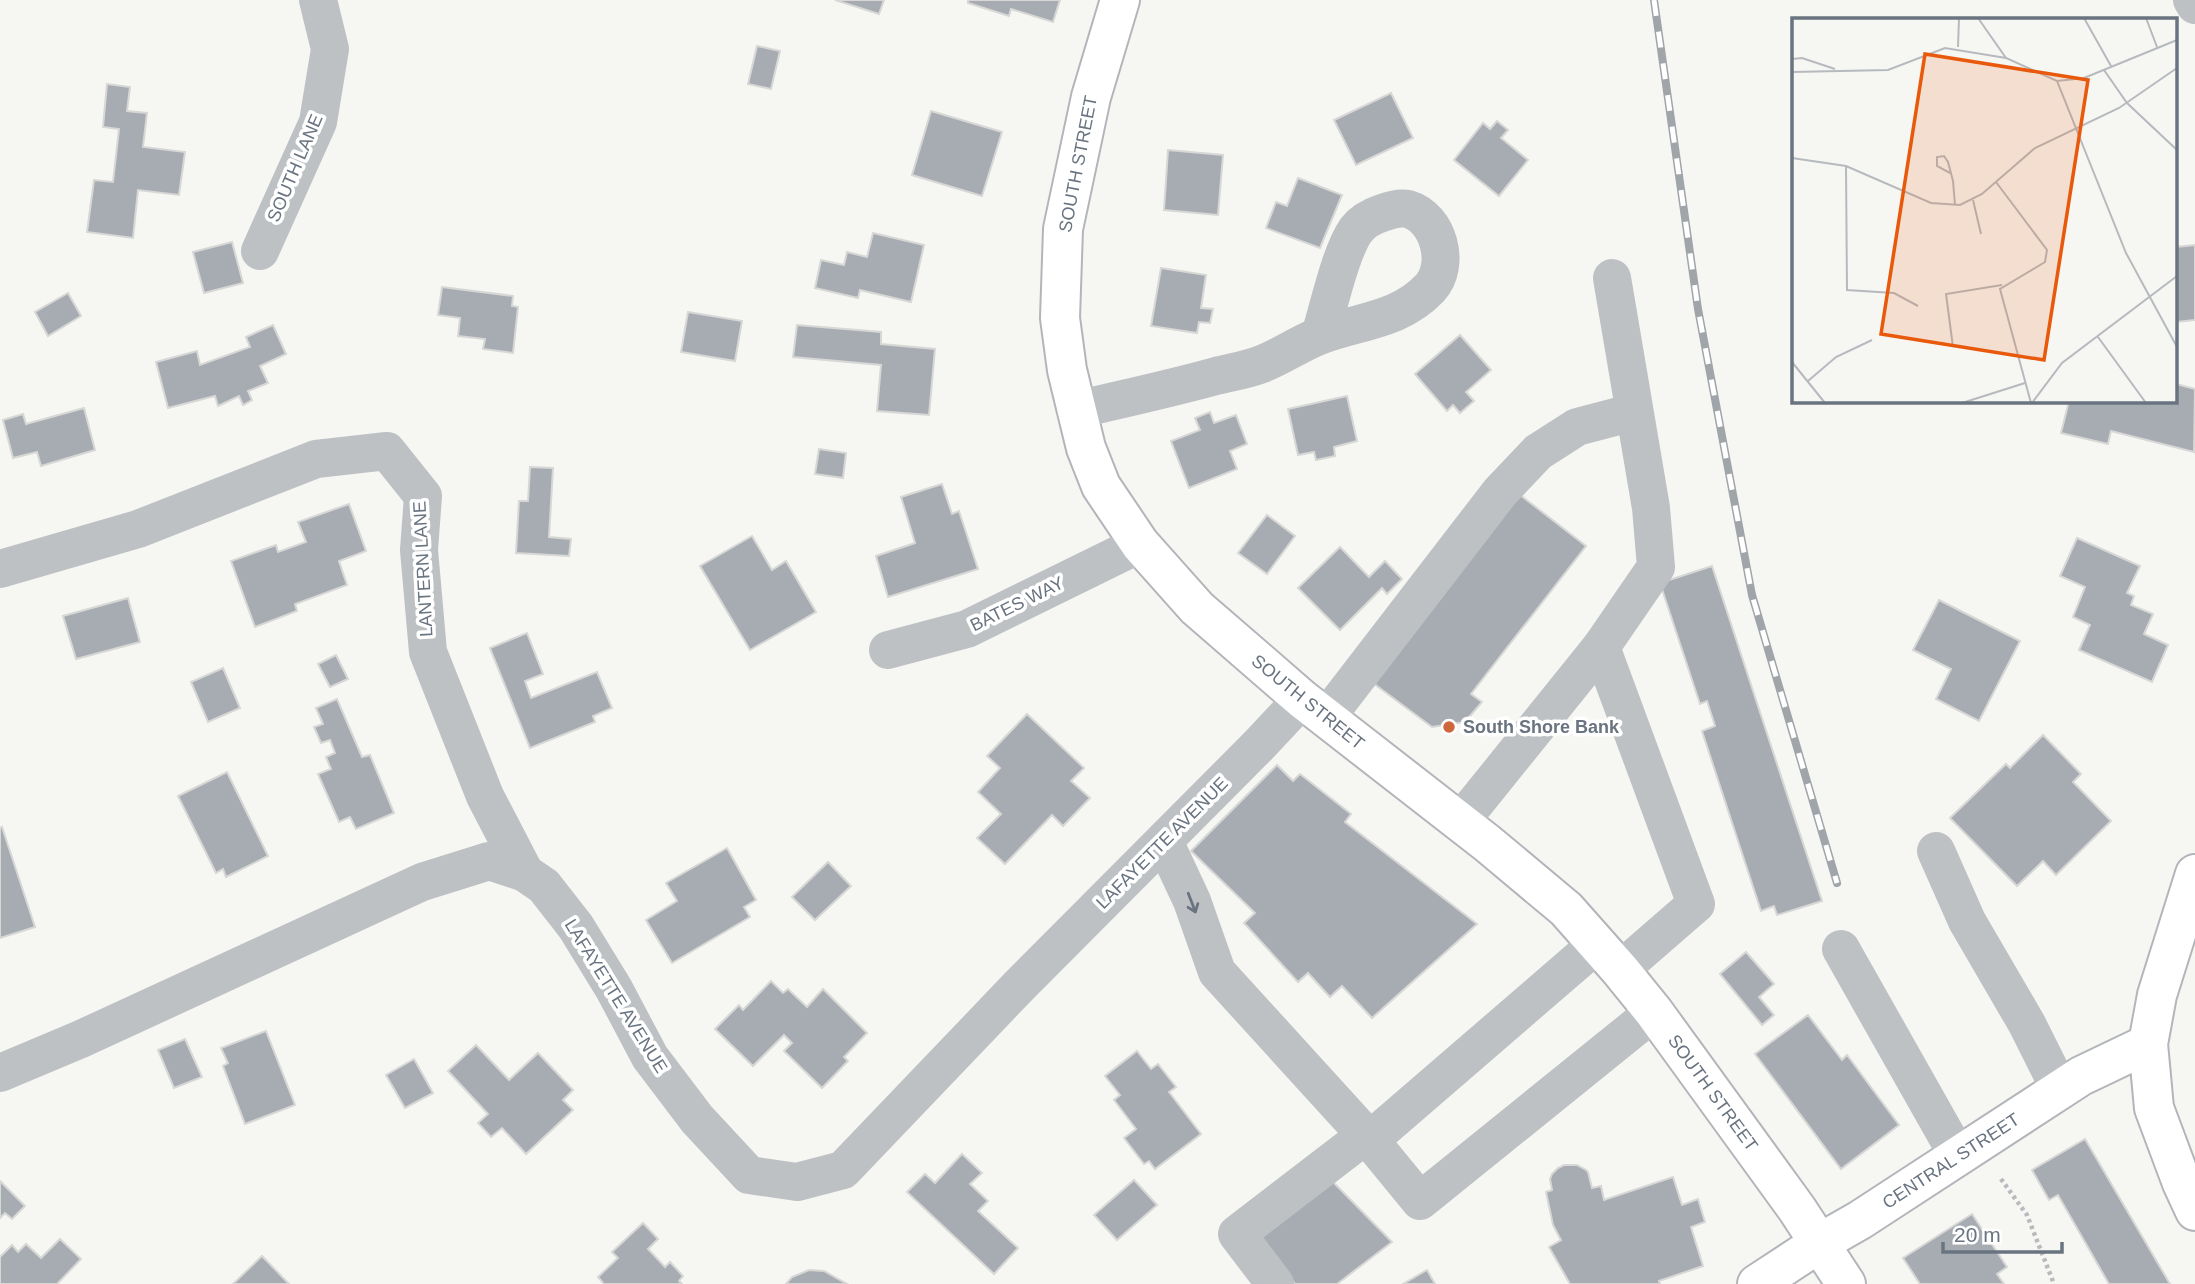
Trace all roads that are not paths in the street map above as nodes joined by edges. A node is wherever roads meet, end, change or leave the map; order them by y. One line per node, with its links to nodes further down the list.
1 (318, 0): 5 (street, SOUTH LANE)
2 (1120, 0): 8 (main road, SOUTH STREET)
3 (2192, 0): 4 (street)
4 (2195, 5)
5 (260, 251)
6 (1612, 278): 9 (street)
7 (1320, 335): 8 (street)
8 (1076, 410): 10 (main road, SOUTH STREET)
9 (1634, 412): 12 (street); 14 (street, LAFAYETTE AVENUE)
10 (1140, 544): 13 (street, BATES WAY); 14 (main road, SOUTH STREET)
11 (0, 569): 18 (street, LANTERN LANE)
12 (1601, 647): 15 (street); 21 (street)
13 (888, 650)
14 (1314, 708): 15 (main road, SOUTH STREET); 16 (street, LAFAYETTE AVENUE)
15 (1460, 822): 21 (main road, SOUTH STREET)
16 (1164, 841): 18 (street, LAFAYETTE AVENUE); 26 (street, one-way to 26)
17 (1936, 851): 25 (street)
18 (525, 873): 24 (street, LAFAYETTE AVENUE)
19 (2195, 874): 23 (main road)
20 (1841, 949): 27 (street)
21 (1609, 957): 22 (main road, SOUTH STREET); 26 (street)
22 (1654, 1012): 26 (street); 29 (main road, SOUTH STREET)
23 (2148, 1044): 25 (main road, CENTRAL STREET); 28 (main road)
24 (0, 1073)
25 (2060, 1090): 27 (main road, CENTRAL STREET)
26 (1368, 1138): 30 (street)
27 (1958, 1156): 29 (main road, CENTRAL STREET)
28 (2195, 1211)
29 (1818, 1244): 31 (main road, CENTRAL STREET); 32 (main road, SOUTH STREET)
30 (1275, 1284)
31 (1757, 1284)
32 (1846, 1284)

